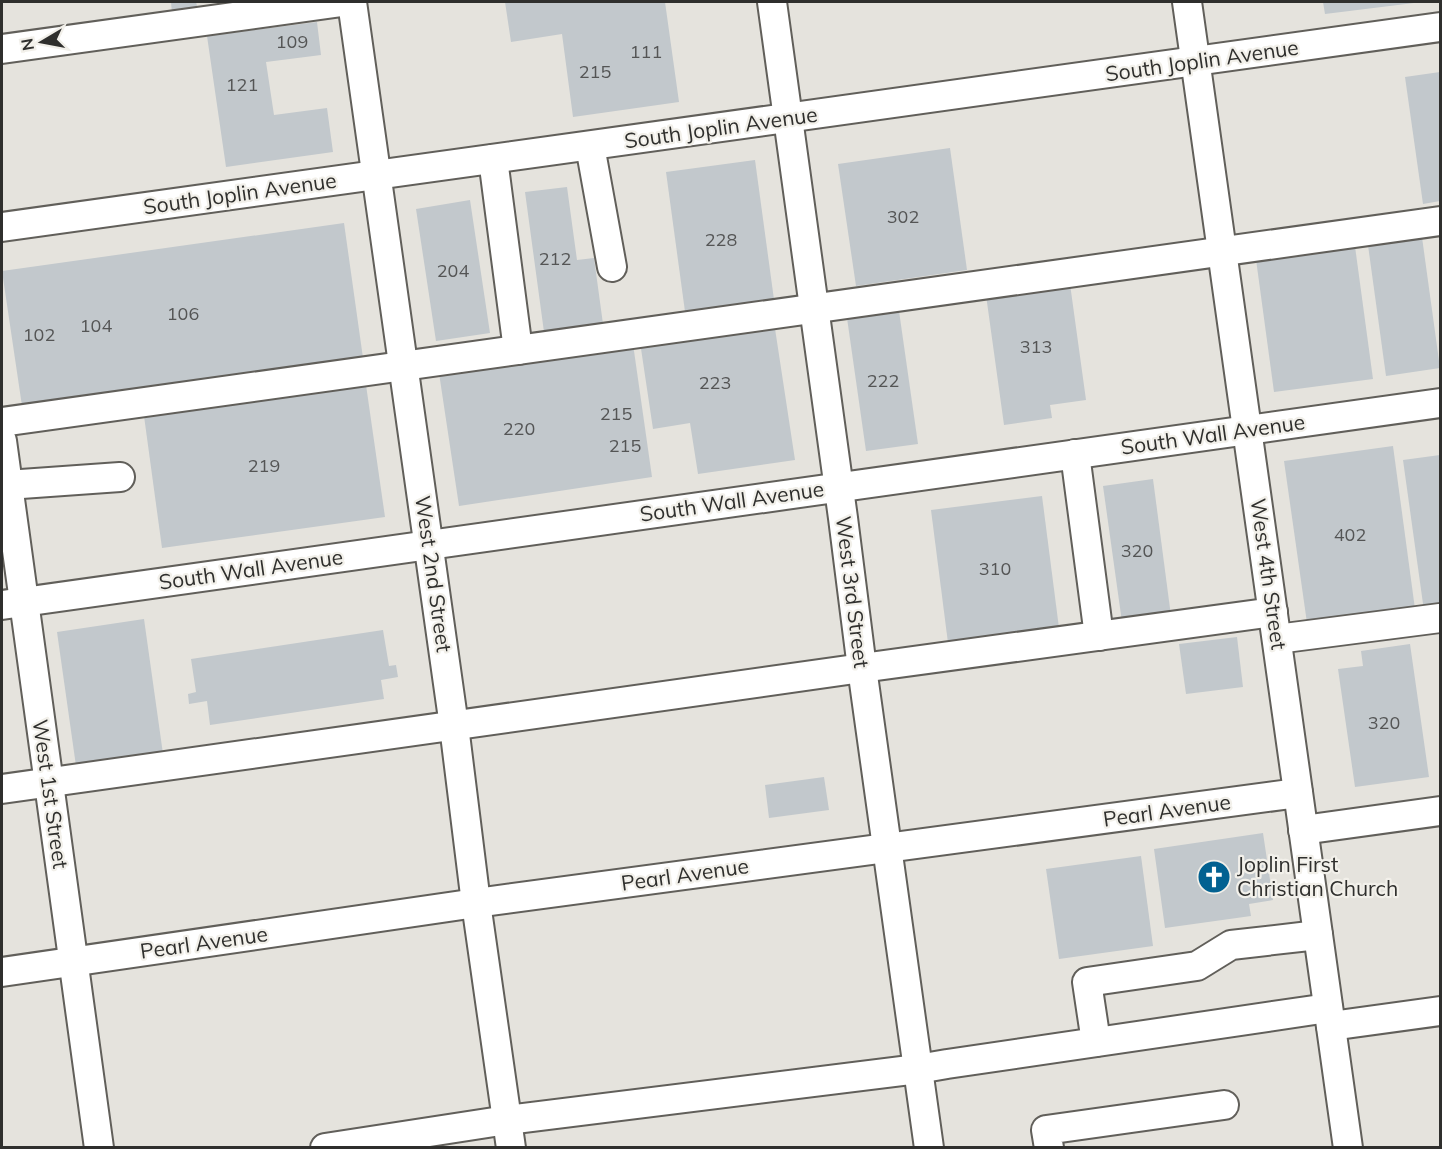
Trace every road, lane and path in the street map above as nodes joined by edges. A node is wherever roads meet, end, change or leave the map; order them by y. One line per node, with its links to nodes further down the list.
1 (342, 2): 6 (street)
2 (352, 2): 11 (street, West 2nd Street)
3 (772, 2): 8 (street, West 3rd Street)
4 (1187, 2): 7 (street, West 4th Street)
5 (1440, 27): 7 (street, South Joplin Avenue)
6 (2, 50)
7 (1196, 62): 8 (street, South Joplin Avenue); 14 (street, West 4th Street)
8 (788, 118): 9 (street, South Joplin Avenue); 16 (street, West 3rd Street)
9 (590, 146): 10 (street, South Joplin Avenue); 15 (street)
10 (493, 159): 11 (street, South Joplin Avenue); 17 (street)
11 (376, 175): 13 (street, South Joplin Avenue); 18 (street, West 2nd Street)
12 (1440, 221): 14 (street)
13 (2, 227)
14 (1222, 252): 16 (street); 21 (street, West 4th Street)
15 (612, 267)
16 (815, 309): 17 (street); 26 (street, West 3rd Street)
17 (518, 350): 18 (street)
18 (403, 366): 20 (street); 27 (street, West 2nd Street)
19 (1440, 404): 21 (street, South Wall Avenue)
20 (2, 422)
21 (1248, 430): 23 (street, South Wall Avenue); 30 (street, West 4th Street)
22 (2, 441): 25 (street, West 1st Street)
23 (1075, 454): 26 (street, South Wall Avenue); 31 (street)
24 (120, 477): 25 (street)
25 (8, 485): 28 (street, West 1st Street)
26 (839, 487): 27 (street, South Wall Avenue); 32 (street, West 3rd Street)
27 (429, 545): 28 (street, South Wall Avenue); 33 (street, West 2nd Street)
28 (13, 603): 34 (street, West 1st Street)
29 (1440, 618): 30 (street)
30 (1275, 626): 31 (street); 36 (street, West 4th Street)
31 (1099, 636): 32 (street)
32 (862, 668): 33 (street); 39 (street, West 3rd Street)
33 (454, 726): 34 (street); 40 (street, West 2nd Street)
34 (49, 783): 35 (street); 42 (street, West 1st Street)
35 (2, 789)
36 (1298, 793): 38 (street, West 4th Street); 39 (street, Pearl Avenue)
37 (1440, 811): 38 (street)
38 (1303, 830): 41 (street, West 4th Street)
39 (886, 848): 40 (street, Pearl Avenue); 47 (street, West 3rd Street)
40 (476, 903): 42 (street, Pearl Avenue); 49 (street, West 2nd Street)
41 (1318, 935): 45 (street, West 4th Street); 46 (street)
42 (73, 962): 43 (street, Pearl Avenue); 50 (street, West 1st Street)
43 (2, 972)
44 (1440, 1011): 45 (street)
45 (1330, 1017): 46 (street); 55 (street, West 4th Street)
46 (1096, 1042): 47 (street)
47 (918, 1069): 49 (street); 53 (street, West 3rd Street)
48 (1224, 1105): 54 (street)
49 (507, 1120): 51 (street); 52 (street, West 2nd Street)
50 (99, 1148)
51 (325, 1148)
52 (511, 1148)
53 (929, 1148)
54 (1049, 1148)
55 (1348, 1148)

